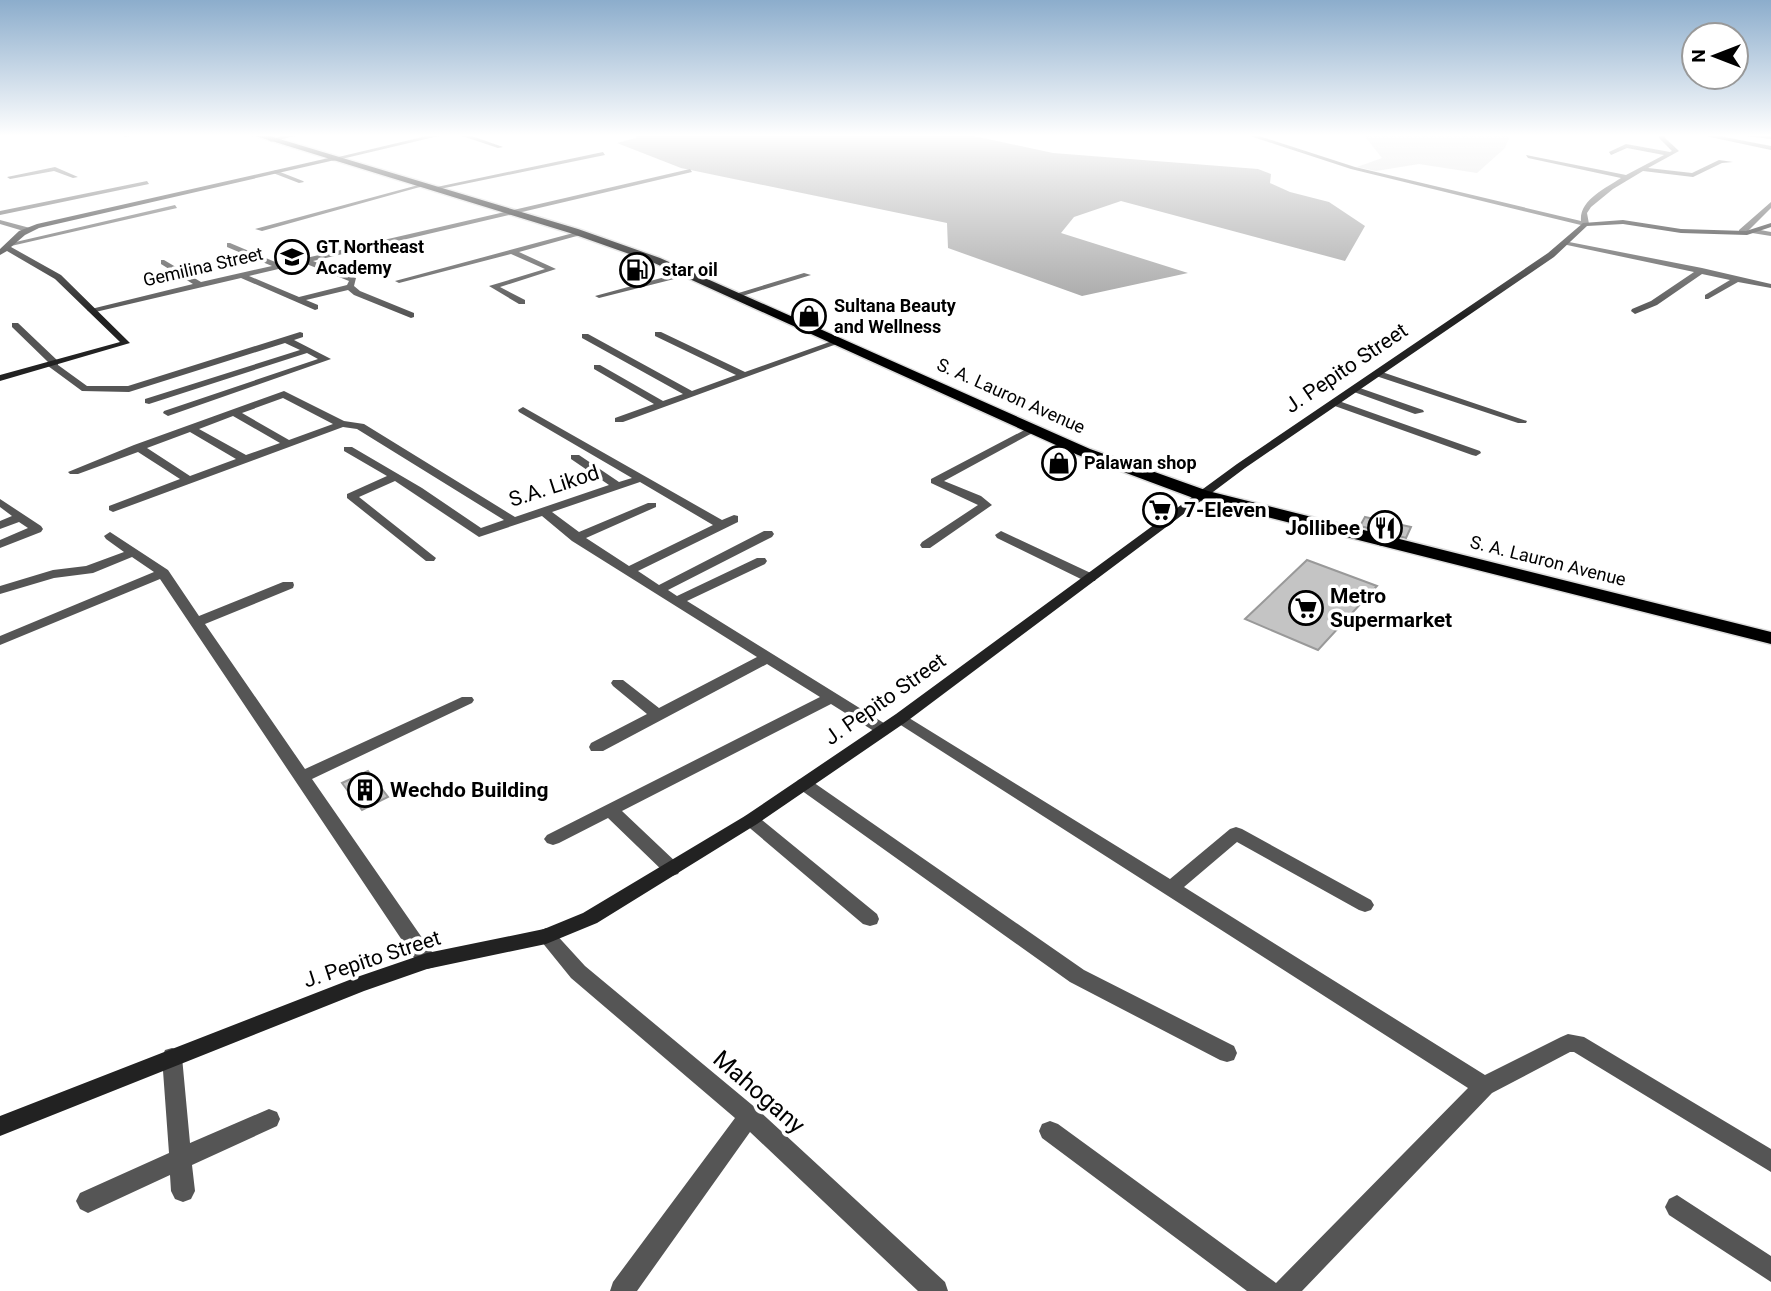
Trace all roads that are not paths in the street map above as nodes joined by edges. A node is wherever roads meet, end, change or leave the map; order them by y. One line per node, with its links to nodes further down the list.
1 (90, 194): 10 (street)
2 (180, 194): 17 (street)
3 (400, 194): 16 (street)
4 (452, 194): 11 (highway, S. A. Lauron Avenue)
5 (590, 194): 11 (street, Gemilina Street)
6 (1463, 194): 13 (street)
7 (1606, 194): 13 (street, J. Pepito Street)
8 (1771, 204): 20 (street)
9 (175, 207): 25 (street)
10 (0, 213)
11 (512, 213): 21 (highway, S. A. Lauron Avenue); 27 (street, Gemilina Street)
12 (0, 222): 15 (street)
13 (1585, 224): 20 (street); 23 (street, J. Pepito Street)
14 (1771, 225): 19 (street)
15 (15, 227): 17 (street); 18 (street)
16 (259, 229)
17 (27, 230): 25 (street)
18 (0, 231)
19 (1755, 231): 20 (street); 22 (street)
20 (1742, 232)
21 (580, 234): 26 (street); 31 (highway, S. A. Lauron Avenue)
22 (1771, 234)
23 (1567, 243): 30 (street); 57 (street, J. Pepito Street)
24 (230, 245): 29 (street)
25 (6, 248): 45 (street)
26 (511, 251): 35 (street); 43 (street)
27 (302, 259): 29 (street, Gemilina Street); 38 (street)
28 (164, 262): 36 (street)
29 (277, 265): 32 (street, Gemilina Street)
30 (1702, 270): 34 (street); 46 (street)
31 (687, 273): 39 (highway, S. A. Lauron Avenue); 40 (street)
32 (239, 274): 36 (street, Gemilina Street); 42 (street)
33 (807, 275): 39 (street)
34 (1737, 279): 37 (street); 41 (street)
35 (399, 281)
36 (198, 284): 45 (street, Gemilina Street)
37 (1771, 286)
38 (351, 287): 42 (street); 47 (street)
39 (736, 295): 53 (highway, S. A. Lauron Avenue)
40 (599, 296)
41 (1707, 297)
42 (296, 300): 44 (street)
43 (522, 302)
44 (315, 307)
45 (91, 310): 55 (street)
46 (1635, 311)
47 (411, 316)
48 (15, 325): 55 (street)
49 (658, 334): 59 (street)
50 (300, 335): 52 (street)
51 (585, 336): 62 (street)
52 (285, 340): 54 (street); 60 (street)
53 (841, 341): 59 (street); 73 (highway, S. A. Lauron Avenue)
54 (308, 350): 63 (street); 63 (street)
55 (53, 364): 58 (street); 60 (street)
56 (597, 368): 65 (street)
57 (1379, 374): 61 (street, J. Pepito Street); 70 (street)
58 (1, 376)
59 (745, 376): 62 (street)
60 (129, 390): 63 (street)
61 (1357, 390): 64 (street, J. Pepito Street); 68 (street)
62 (693, 395): 65 (street)
63 (149, 401)
64 (1336, 403): 77 (street); 85 (street, J. Pepito Street)
65 (662, 405): 69 (street)
66 (523, 410): 82 (street)
67 (233, 412): 71 (street); 72 (street); 74 (street)
68 (1419, 412)
69 (619, 420)
70 (1522, 421)
71 (342, 424): 74 (street); 92 (street)
72 (190, 428): 75 (street); 79 (street)
73 (1032, 429): 85 (highway, S. A. Lauron Avenue); 100 (street)
74 (289, 444): 79 (street)
75 (138, 447): 80 (street); 83 (street)
76 (348, 449): 81 (street)
77 (1476, 453)
78 (575, 457): 84 (street)
79 (246, 460): 83 (street)
80 (74, 472)
81 (395, 477): 92 (street, S.A. Likod); 102 (street)
82 (642, 478): 84 (street, S.A. Likod); 94 (street)
83 (189, 480): 88 (street)
84 (618, 486): 89 (street, S.A. Likod)
85 (1202, 495): 106 (street, J. Pepito Street); 112 (highway, S. A. Lauron Avenue)
86 (0, 502): 90 (street)
87 (652, 505): 98 (street)
88 (113, 508)
89 (544, 512): 92 (street, S.A. Likod); 98 (street)
90 (21, 517): 93 (street); 99 (street)
91 (734, 519): 94 (street)
92 (512, 520)
93 (0, 525)
94 (722, 525): 104 (street)
95 (768, 534): 109 (street)
96 (1001, 535): 106 (street)
97 (110, 536): 101 (street)
98 (576, 538): 104 (street)
99 (0, 544)
100 (926, 545)
101 (134, 552): 105 (street); 108 (street)
102 (430, 558)
103 (761, 561): 110 (street)
104 (628, 571): 109 (street)
105 (163, 573): 111 (street); 113 (street)
106 (1090, 578): 119 (street, J. Pepito Street)
107 (288, 585): 111 (street)
108 (1, 590)
109 (659, 590): 110 (street)
110 (677, 601): 114 (street)
111 (197, 622): 122 (street)
112 (1771, 638)
113 (0, 641)
114 (767, 658): 116 (street); 118 (street)
115 (618, 683): 118 (street)
116 (831, 698): 120 (street); 124 (street)
117 (467, 700): 122 (street)
118 (658, 715): 121 (street)
119 (901, 718): 120 (street, J. Pepito Street); 128 (street)
120 (882, 729): 123 (street, J. Pepito Street)
121 (597, 747)
122 (302, 777): 132 (street)
123 (804, 784): 125 (street, J. Pepito Street); 133 (street)
124 (610, 810): 126 (street); 127 (street)
125 (751, 820): 127 (street, J. Pepito Street); 130 (street)
126 (552, 839)
127 (672, 869): 131 (street, J. Pepito Street)
128 (1171, 888): 129 (street); 135 (street)
129 (1365, 905)
130 (870, 919)
131 (546, 936): 132 (street, J. Pepito Street); 136 (street, Mahogany)
132 (427, 961): 134 (street, J. Pepito Street)
133 (1227, 1053)
134 (172, 1057): 138 (street, J. Pepito Street); 140 (street)
135 (1484, 1086): 141 (street); 149 (street)
136 (749, 1116): 146 (street); 147 (street, Mahogany)
137 (270, 1119): 140 (street)
138 (0, 1126)
139 (1050, 1131): 148 (street)
140 (179, 1161): 142 (street); 143 (street)
141 (1771, 1161)
142 (183, 1191)
143 (88, 1201)
144 (1677, 1207): 145 (street)
145 (1771, 1270)
146 (622, 1291)
147 (936, 1291)
148 (1266, 1291)
149 (1284, 1291)

